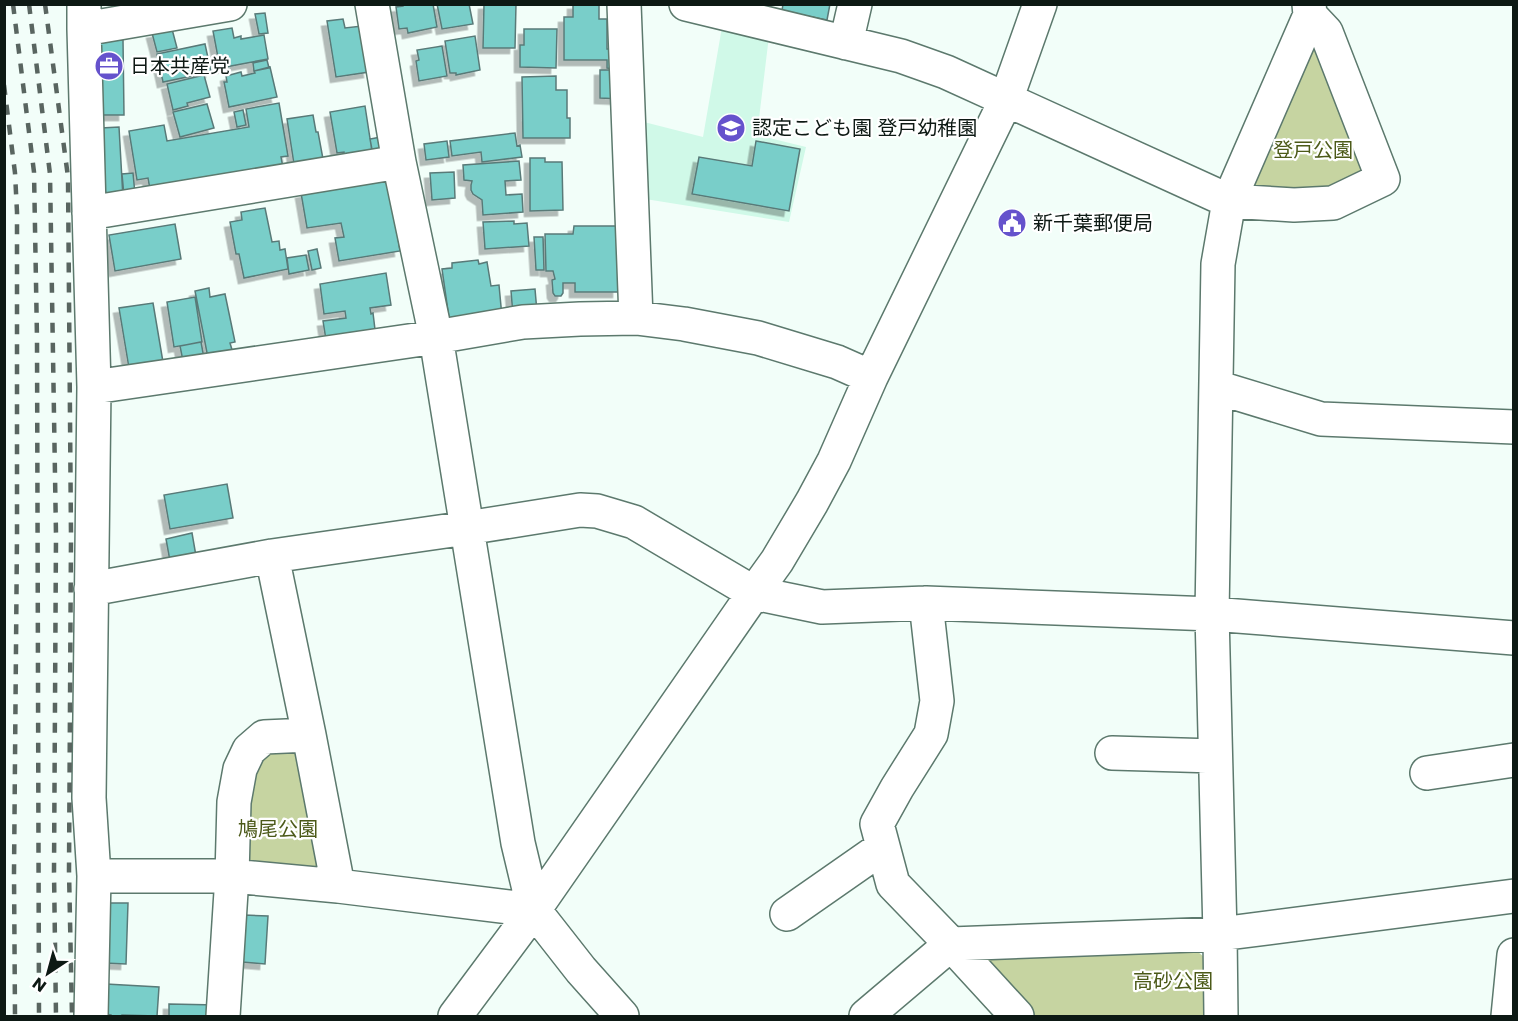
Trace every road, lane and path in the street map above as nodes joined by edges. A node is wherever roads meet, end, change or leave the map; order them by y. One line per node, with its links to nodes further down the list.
1 (230, 4): 8 (street)
2 (372, 4): 11 (street)
3 (624, 4): 14 (street)
4 (686, 4): 9 (street)
5 (855, 4): 9 (street)
6 (1040, 4): 10 (street)
7 (1309, 10): 12 (street); 12 (street)
8 (84, 17): 13 (street)
9 (846, 43): 10 (street)
10 (1006, 100): 12 (street); 16 (street)
11 (399, 162): 13 (street); 15 (street)
12 (1229, 201): 18 (street)
13 (89, 213): 17 (street)
14 (636, 318): 15 (street); 16 (street)
15 (436, 337): 17 (street); 20 (street)
16 (871, 377): 23 (street)
17 (94, 387): 22 (street)
18 (1216, 387): 19 (street); 25 (street)
19 (1514, 427)
20 (467, 528): 21 (street); 23 (street); 37 (street)
21 (272, 556): 22 (street); 27 (street)
22 (91, 589): 33 (street)
23 (754, 593): 24 (street); 37 (street)
24 (926, 603): 25 (street); 32 (street)
25 (1212, 614): 26 (street); 29 (street)
26 (1514, 638)
27 (309, 735): 34 (street); 35 (street)
28 (1112, 753): 29 (street)
29 (1215, 756): 39 (street)
30 (1514, 760): 31 (street)
31 (1427, 773)
32 (883, 847): 38 (street); 40 (street)
33 (94, 876): 34 (street); 42 (street)
34 (232, 876): 35 (street); 43 (street)
35 (339, 886): 37 (street)
36 (1514, 896): 39 (street)
37 (534, 910): 44 (street); 45 (street)
38 (787, 914)
39 (1220, 934): 40 (street); 48 (street)
40 (951, 944): 46 (street); 47 (street)
41 (1514, 955): 49 (street)
42 (91, 1017)
43 (223, 1017)
44 (455, 1017)
45 (622, 1017)
46 (866, 1017)
47 (1017, 1017)
48 (1221, 1017)
49 (1508, 1017)

